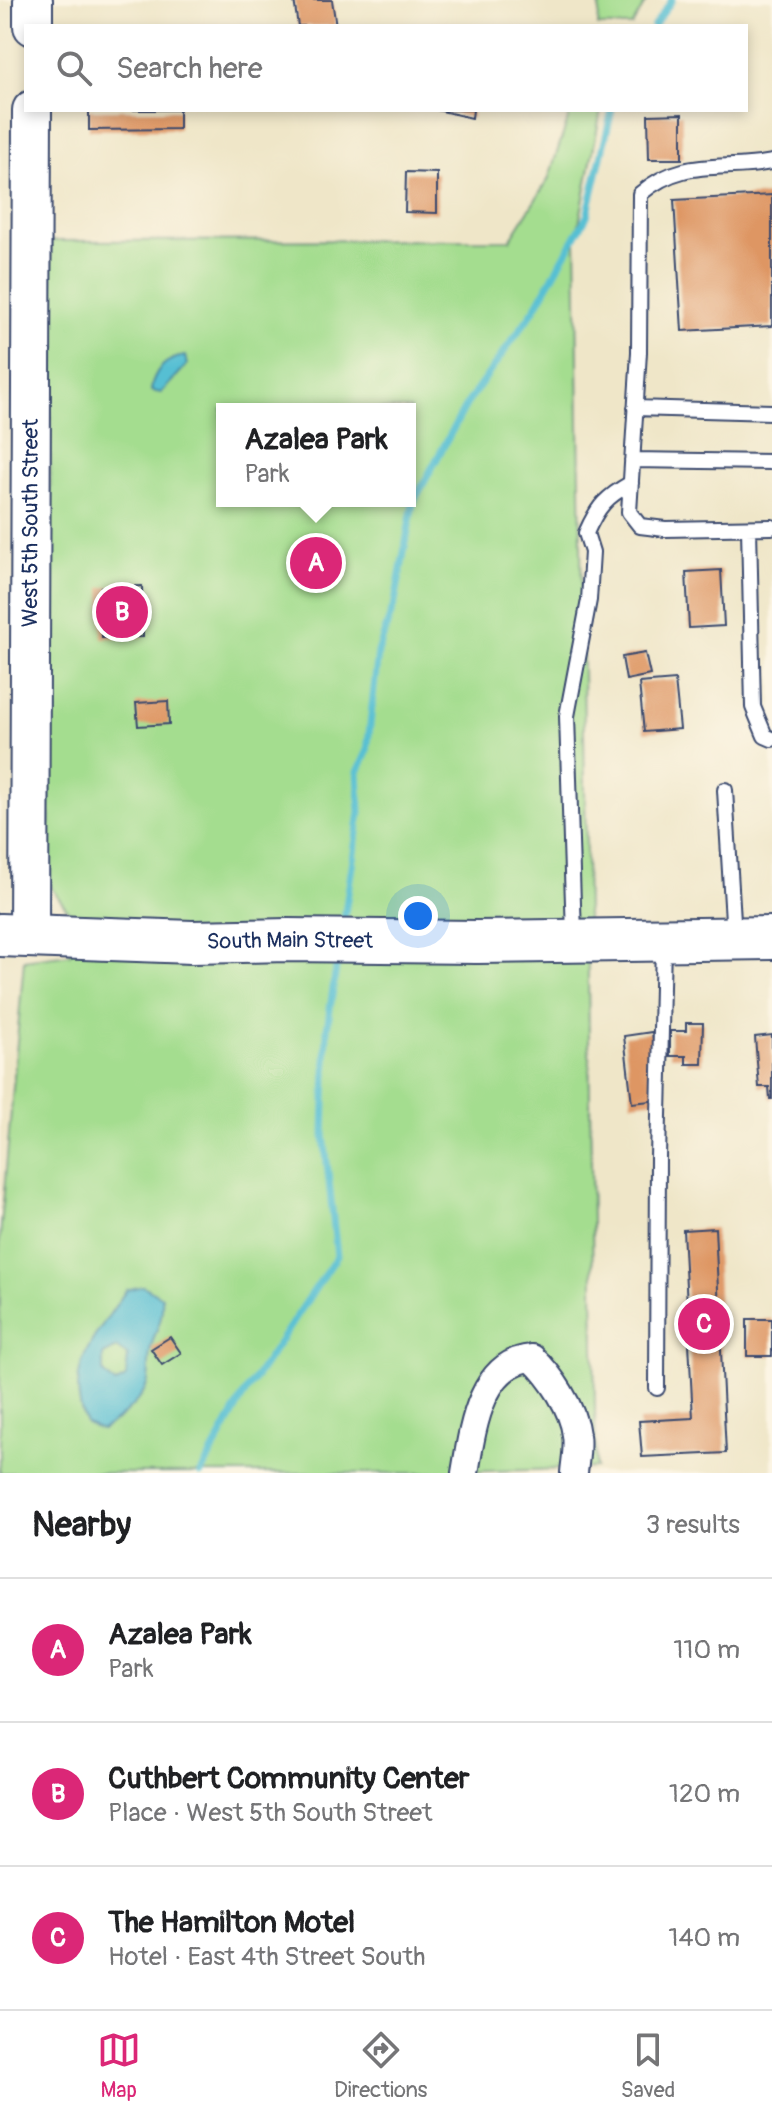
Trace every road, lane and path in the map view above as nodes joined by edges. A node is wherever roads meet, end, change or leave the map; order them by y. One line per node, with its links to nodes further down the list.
1 (33, 0): 2 (street)
2 (33, 24)
3 (32, 112): 14 (street, West 5th South Street)
4 (772, 162): 5 (lane)
5 (635, 408): 6 (lane); 7 (lane)
6 (772, 412)
7 (632, 460): 8 (lane); 9 (lane)
8 (772, 462)
9 (631, 483): 11 (lane); 17 (lane)
10 (772, 527): 11 (lane)
11 (749, 528): 12 (lane)
12 (772, 739)
13 (725, 790): 15 (lane)
14 (15, 936): 17 (main road, South Main Street)
15 (753, 938): 16 (main road, South Main Street)
16 (663, 940): 17 (main road, South Main Street); 18 (lane)
17 (574, 941)
18 (657, 1388)
19 (465, 1473): 20 (street)
20 (574, 1473)

